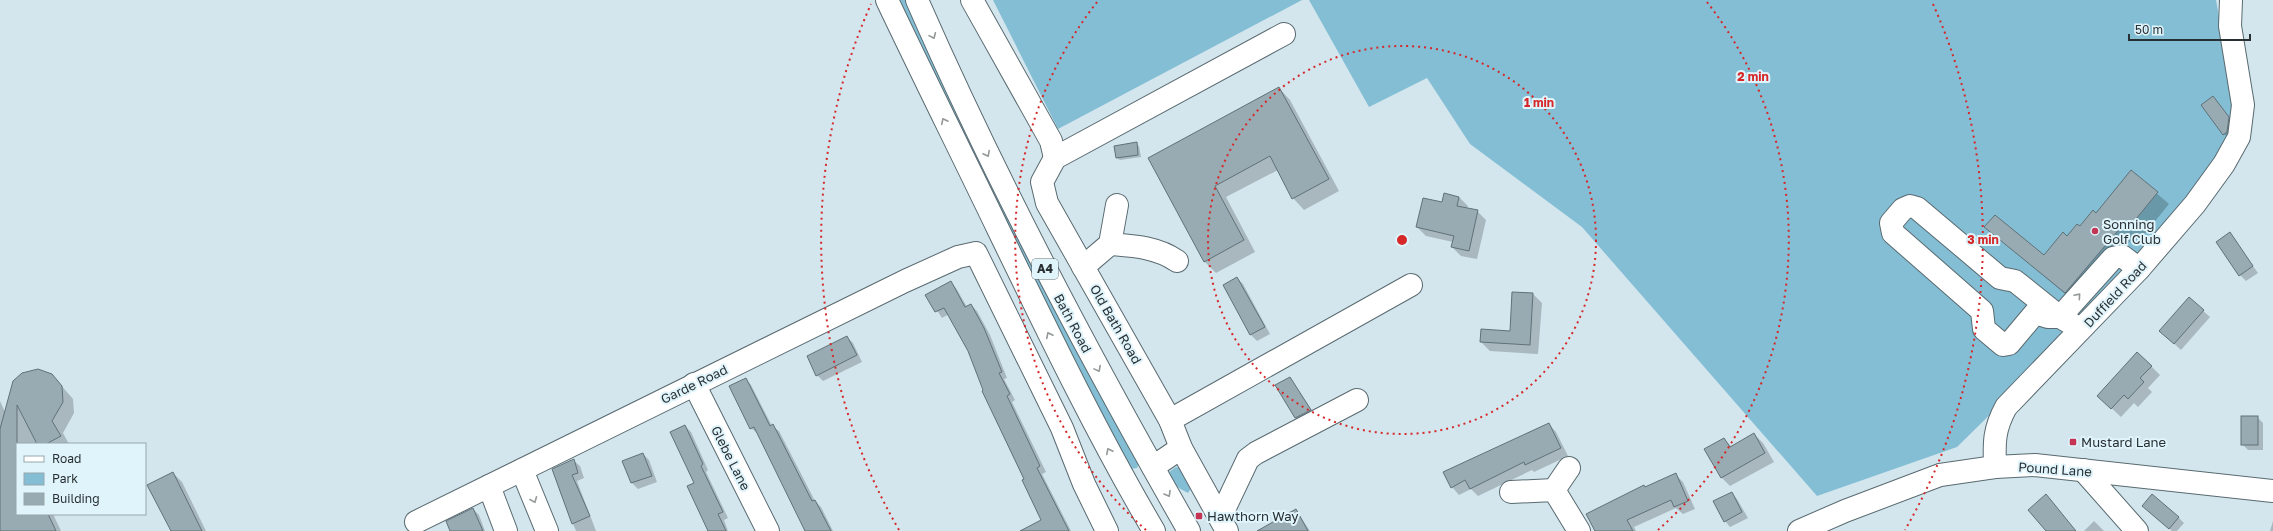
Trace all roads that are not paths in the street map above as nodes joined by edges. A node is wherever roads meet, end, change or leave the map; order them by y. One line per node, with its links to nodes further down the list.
1 (888, 0): 24 (street, Bath Road / A4, one-way to 1)
2 (917, 0): 20 (street, Bath Road / A4, one-way to 20)
3 (972, 0): 6 (street)
4 (2231, 0): 11 (street, Duffield Road)
5 (1284, 34): 6 (street)
6 (1056, 158): 10 (street, Old Bath Road)
7 (1117, 205): 8 (street)
8 (1110, 244): 9 (street); 10 (street)
9 (1176, 261)
10 (1083, 267): 17 (street, Old Bath Road)
11 (2139, 269): 13 (street, one-way to 11); 14 (street, Duffield Road)
12 (1411, 285): 17 (street)
13 (2060, 317): 13 (street); 14 (street)
14 (2081, 330): 19 (street, Duffield Road)
15 (694, 384): 22 (street, Garde Road); 33 (street, Glebe Lane); 34 (street, Garde Road)
16 (1357, 400): 30 (street)
17 (1170, 420): 18 (street, Old Bath Road)
18 (1181, 448): 20 (street); 30 (street, Old Bath Road)
19 (1995, 466): 23 (street, Pound Lane); 38 (street, Pound Lane)
20 (1152, 467): 24 (street); 36 (street, Bath Road / A4, one-way to 36)
21 (1569, 468): 26 (street)
22 (522, 470): 25 (street, Garde Road); 32 (street, one-way to 32)
23 (2083, 470): 27 (street, Pound Lane); 39 (street)
24 (1127, 485): 35 (street, Bath Road / A4)
25 (489, 486): 29 (street, Garde Road); 31 (street)
26 (1554, 490): 28 (street); 37 (street)
27 (2273, 491)
28 (1512, 492)
29 (416, 522)
30 (1223, 524)
31 (506, 531)
32 (547, 531)
33 (768, 531)
34 (1107, 531)
35 (1154, 531)
36 (1189, 531)
37 (1579, 531)
38 (1799, 531)
39 (2137, 531)

